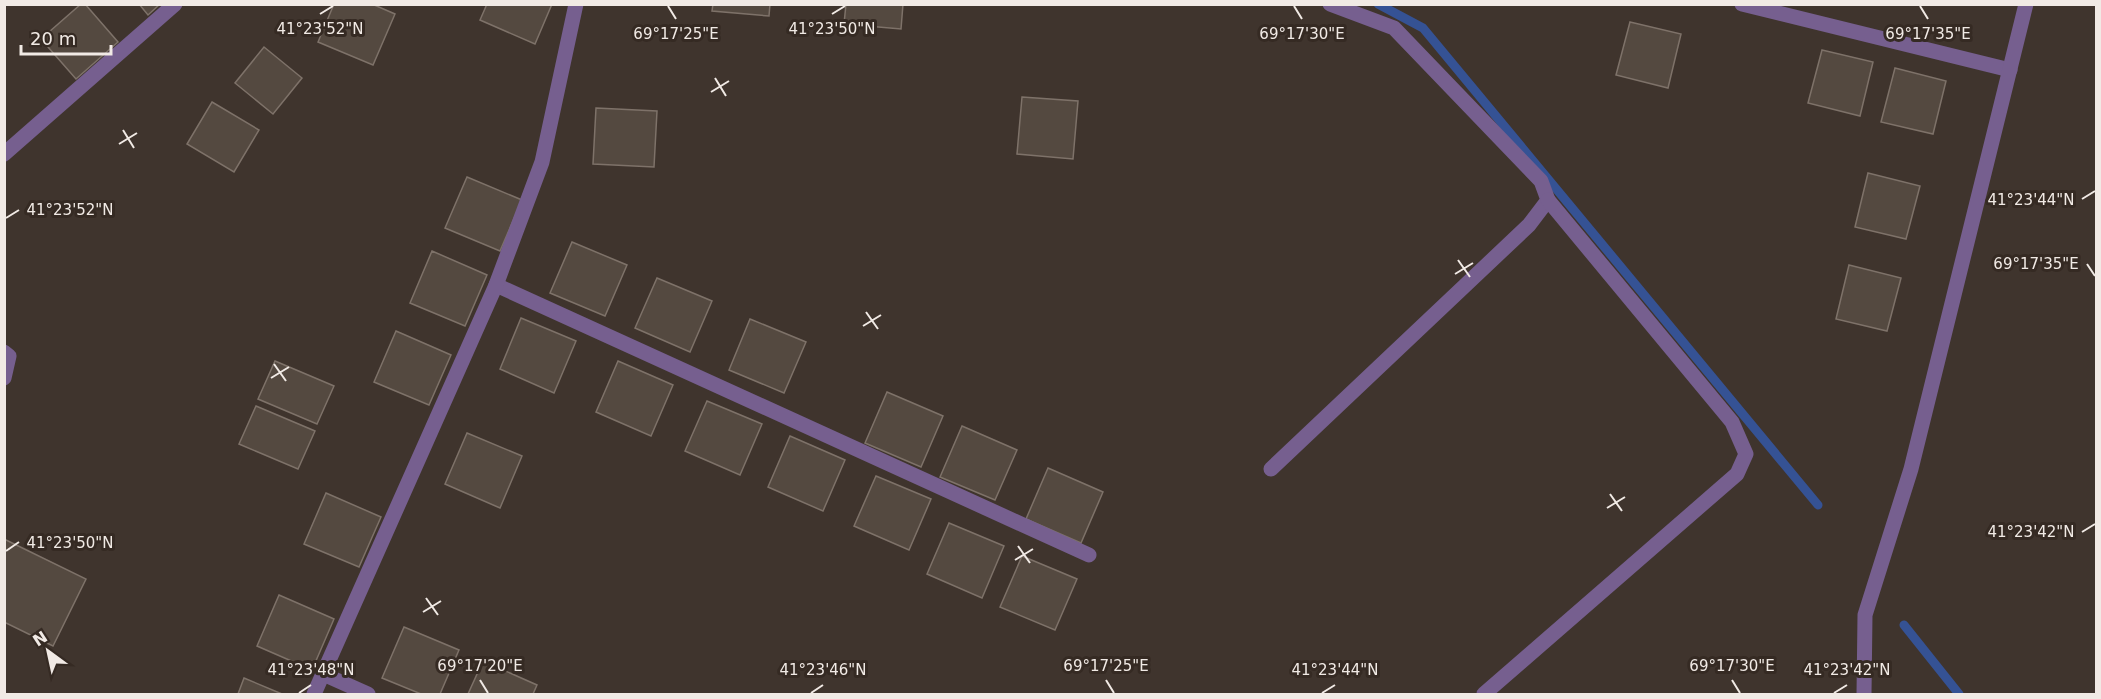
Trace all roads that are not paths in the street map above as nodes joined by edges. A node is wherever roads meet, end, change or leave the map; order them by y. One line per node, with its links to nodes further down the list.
1 (175, 4): 7 (street)
2 (576, 4): 9 (street)
3 (1330, 4): 8 (street)
4 (1742, 4): 6 (street)
5 (2026, 4): 6 (street)
6 (2010, 70): 18 (street)
7 (4, 154)
8 (1548, 200): 12 (street); 17 (street)
9 (496, 285): 13 (street); 14 (street)
10 (4, 352): 11 (street)
11 (4, 378)
12 (1271, 469)
13 (1089, 555)
14 (323, 674): 15 (street); 16 (street)
15 (314, 694)
16 (368, 694)
17 (1484, 694)
18 (1864, 694)

